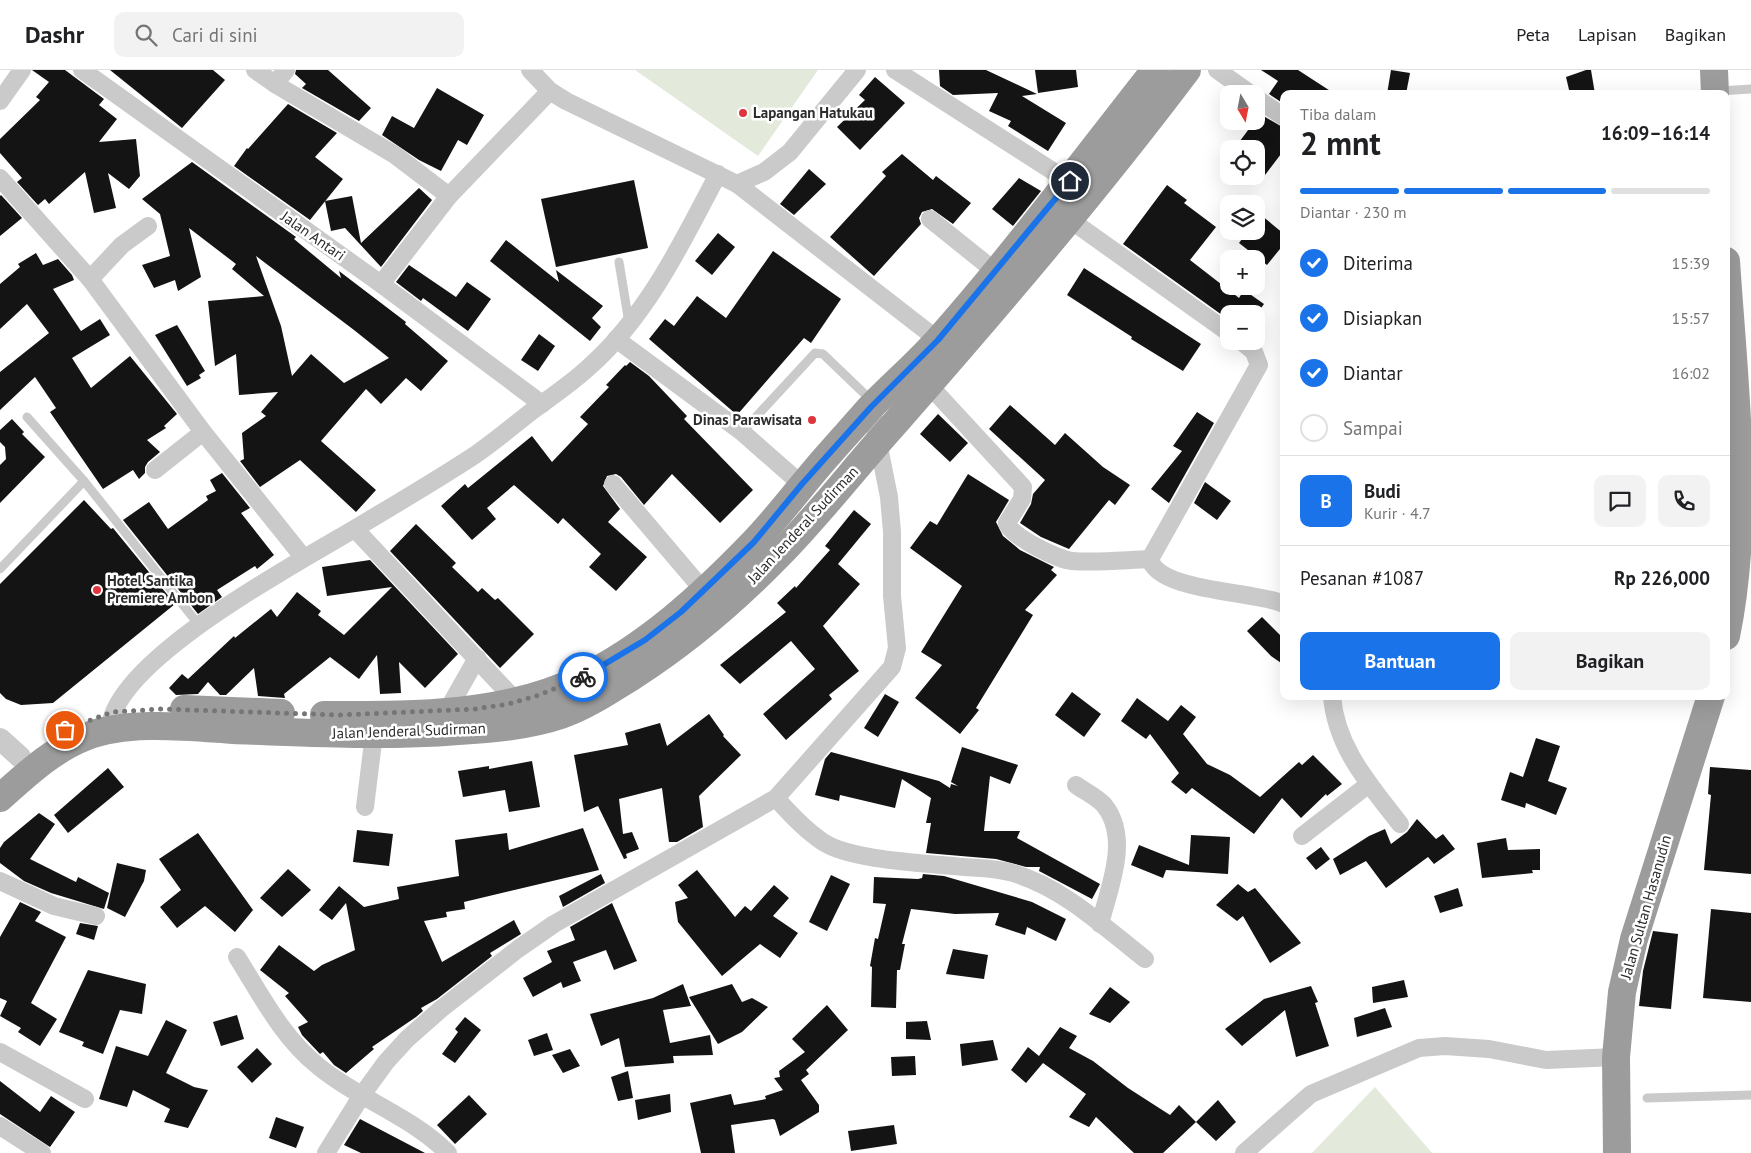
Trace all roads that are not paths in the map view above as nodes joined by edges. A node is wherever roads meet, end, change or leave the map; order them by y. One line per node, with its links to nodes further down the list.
1 (22, 70): 16 (street)
2 (82, 70): 30 (street, Jalan Antari)
3 (255, 70): 11 (street)
4 (286, 70): 11 (street)
5 (530, 70): 15 (street)
6 (857, 70): 21 (street)
7 (895, 70): 22 (street)
8 (1155, 70): 22 (highway, Jalan Jenderal Sudirman)
9 (1187, 70): 22 (highway, Jalan Jenderal Sudirman)
10 (1217, 70): 12 (street)
11 (275, 84): 23 (street)
12 (1238, 85)
13 (1715, 85): 14 (lane)
14 (1751, 89)
15 (550, 91): 19 (street); 23 (street)
16 (0, 101)
17 (1265, 104): 18 (street)
18 (1280, 114)
19 (718, 174): 21 (street); 32 (street)
20 (0, 178): 29 (street)
21 (737, 184): 35 (street)
22 (1079, 188): 25 (highway, Jalan Jenderal Sudirman); 28 (highway, Jalan Jenderal Sudirman)
23 (449, 196): 30 (street)
24 (930, 219): 28 (street)
25 (1069, 219): 33 (street); 37 (highway, Jalan Jenderal Sudirman)
26 (148, 226): 29 (street)
27 (619, 262): 32 (lane)
28 (996, 272): 35 (highway, Jalan Jenderal Sudirman)
29 (90, 279): 41 (street)
30 (381, 284): 38 (street, Jalan Antari)
31 (1730, 322): 54 (highway)
32 (629, 324): 34 (street)
33 (1220, 327)
34 (616, 339): 38 (street); 42 (street)
35 (938, 340): 39 (highway, Jalan Jenderal Sudirman)
36 (1252, 350): 50 (street)
37 (929, 385): 39 (highway, Jalan Jenderal Sudirman); 50 (street)
38 (542, 404): 48 (street)
39 (882, 412): 42 (lane); 43 (highway, Jalan Jenderal Sudirman); 47 (highway, Jalan Jenderal Sudirman)
40 (27, 417): 45 (lane)
41 (203, 432): 44 (street); 49 (street)
42 (742, 432): 47 (street)
43 (877, 443): 62 (highway, Jalan Jenderal Sudirman); 69 (street)
44 (155, 470)
45 (84, 481): 51 (lane); 55 (lane)
46 (613, 484): 52 (street)
47 (802, 484): 52 (highway, Jalan Jenderal Sudirman)
48 (355, 529): 49 (street); 56 (street)
49 (303, 557): 55 (street)
50 (1150, 559): 53 (street)
51 (0, 568)
52 (703, 590): 59 (highway, Jalan Jenderal Sudirman)
53 (1280, 603)
54 (1730, 612)
55 (199, 625): 61 (street)
56 (477, 658): 59 (street); 60 (street)
57 (1333, 700): 66 (street)
58 (1710, 700): 79 (highway, Jalan Sultan Hasanudin)
59 (516, 701): 60 (highway, Jalan Jenderal Sudirman)
60 (447, 711): 61 (highway, Jalan Jenderal Sudirman)
61 (111, 720): 62 (highway, Jalan Jenderal Sudirman); 64 (highway, Jalan Jenderal Sudirman); 68 (highway, Jalan Jenderal Sudirman)
62 (374, 734): 70 (street)
63 (0, 739): 64 (street)
64 (20, 757): 65 (highway, Jalan Jenderal Sudirman)
65 (0, 775)
66 (1369, 784): 71 (street); 72 (street)
67 (1076, 785): 75 (street)
68 (0, 798)
69 (776, 798): 75 (street); 80 (street)
70 (365, 807)
71 (1400, 824)
72 (1302, 836)
73 (0, 881): 74 (street)
74 (96, 916)
75 (1100, 924): 77 (street)
76 (237, 957): 80 (street)
77 (1145, 959)
78 (0, 1052): 83 (street)
79 (1616, 1057): 88 (street); 89 (highway, Jalan Sultan Hasanudin)
80 (362, 1095): 86 (street); 87 (street)
81 (1751, 1096): 82 (lane)
82 (1647, 1098)
83 (85, 1099)
84 (0, 1126): 85 (street)
85 (42, 1153)
86 (326, 1153)
87 (448, 1153)
88 (1244, 1153)
89 (1618, 1153)

